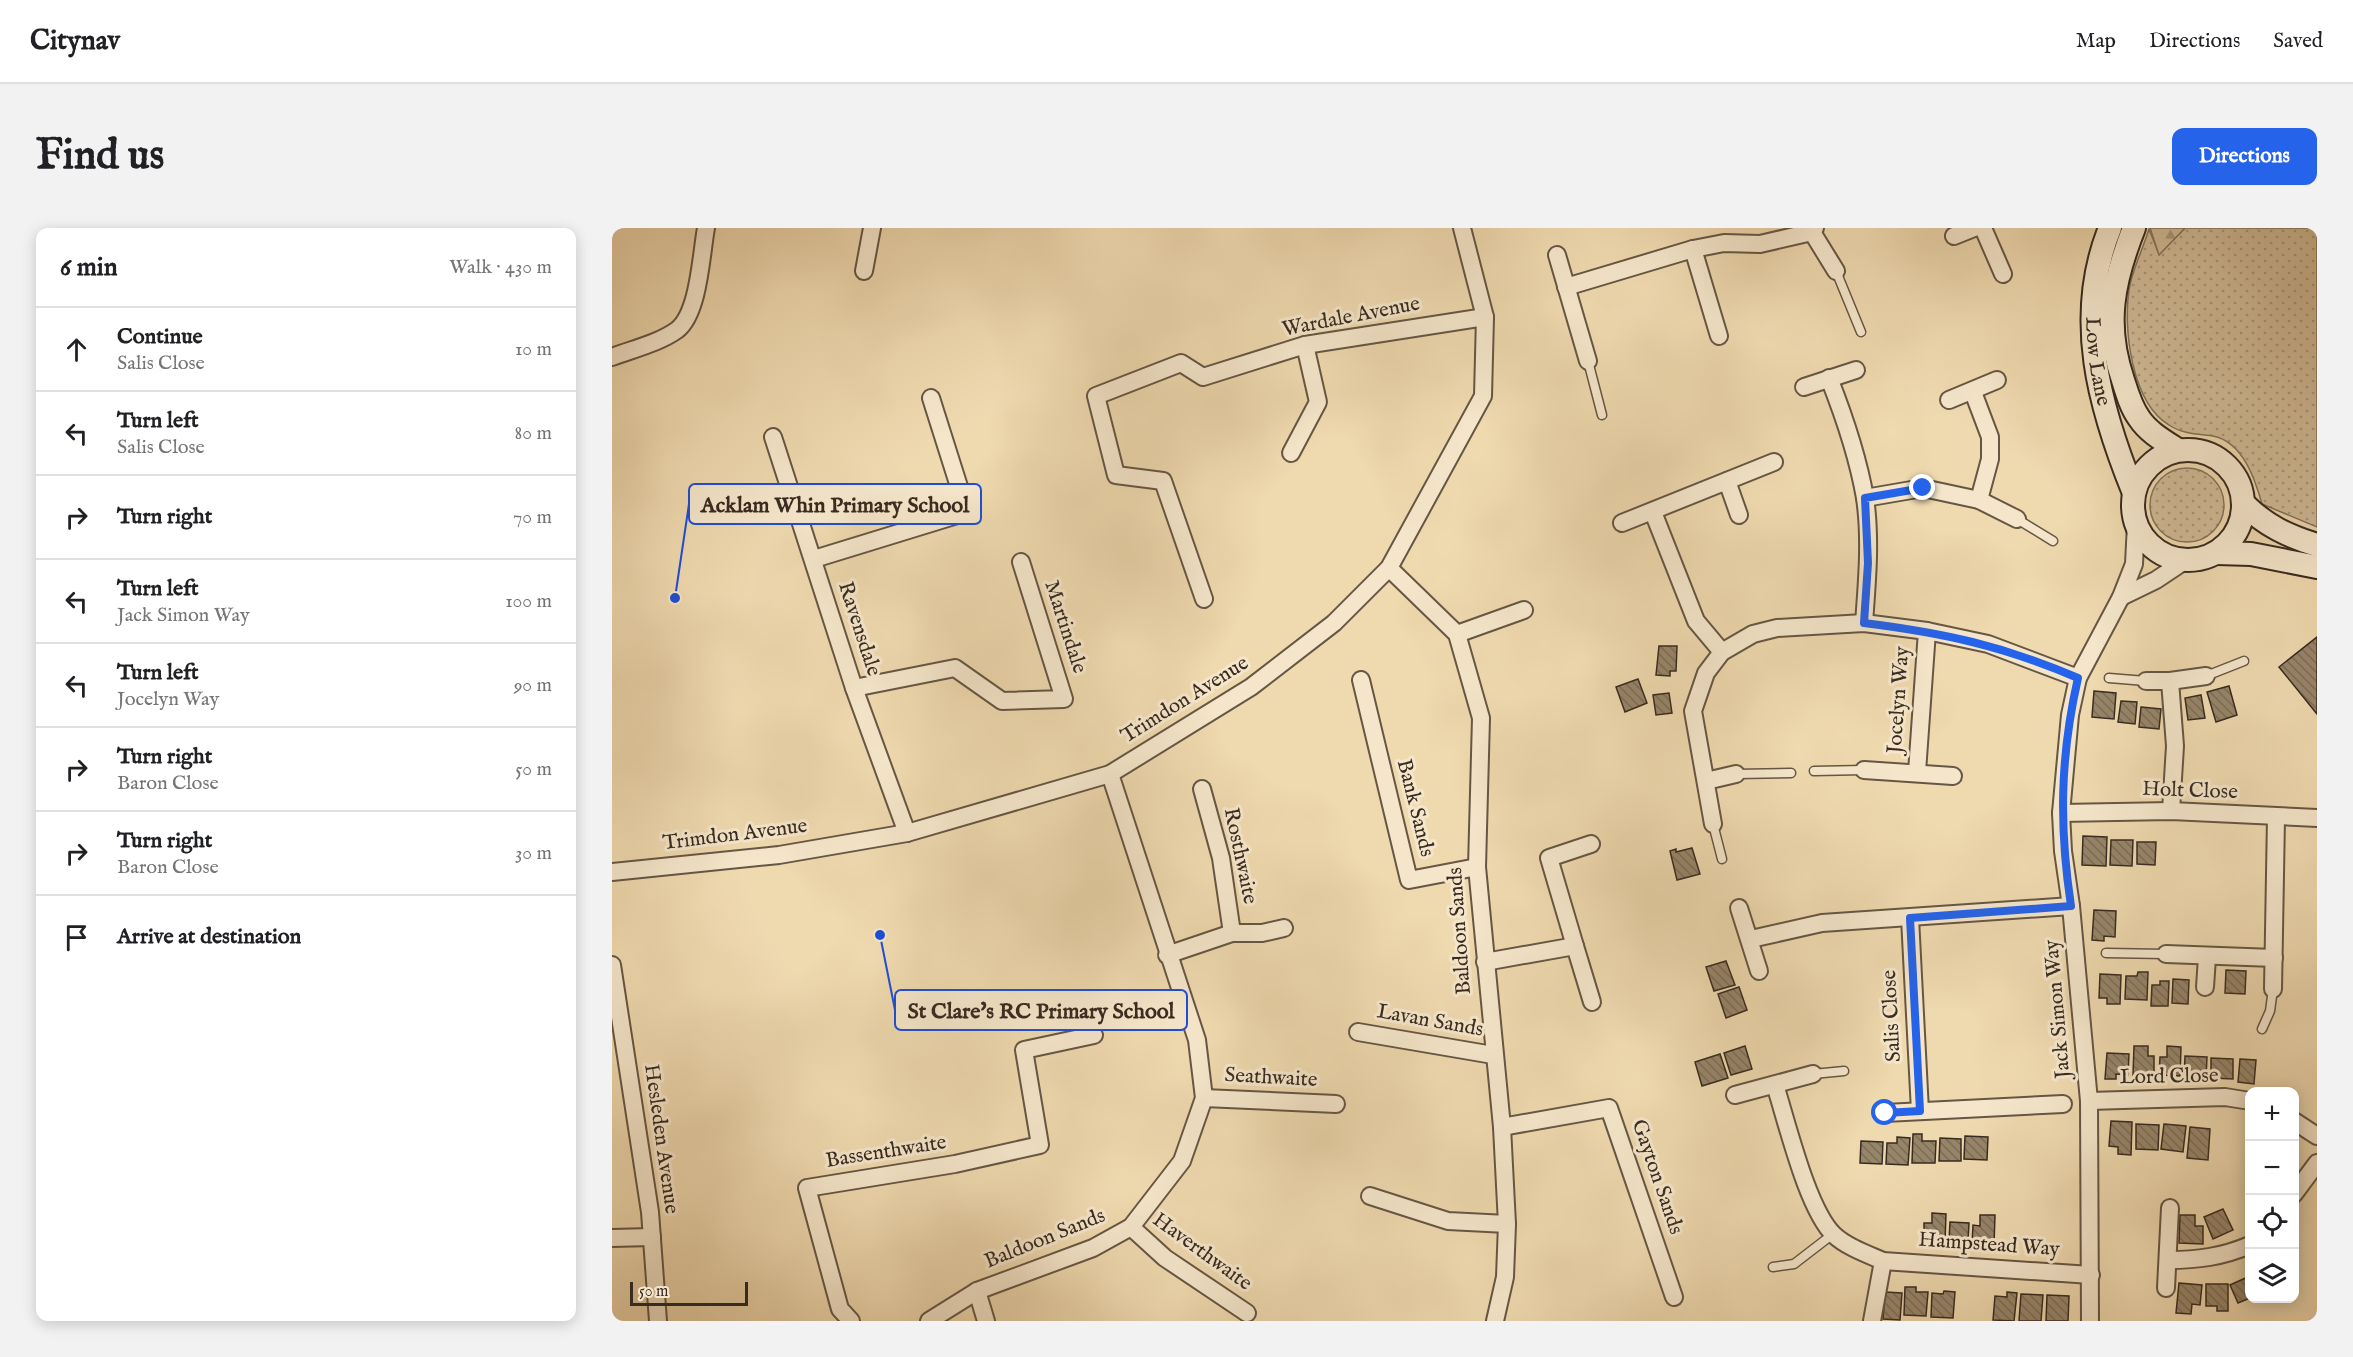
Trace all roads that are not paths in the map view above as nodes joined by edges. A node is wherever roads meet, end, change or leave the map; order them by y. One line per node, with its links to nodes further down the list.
1 (706, 228): 20 (street)
2 (873, 228): 12 (street)
3 (1462, 228): 16 (street, Trimdon Avenue)
4 (1974, 228): 9 (street)
5 (1983, 228): 14 (street)
6 (2110, 228): 35 (main road, Low Lane)
7 (2134, 228): 31 (main road, Low Lane)
8 (1814, 230): 10 (street); 13 (street)
9 (1954, 236)
10 (1693, 249): 15 (street); 18 (street)
11 (1557, 255): 15 (street)
12 (864, 271)
13 (1836, 271): 17 (lane)
14 (2003, 274)
15 (1566, 287): 21 (street)
16 (1485, 316): 19 (street, Wardale Avenue); 51 (street, Trimdon Avenue)
17 (1862, 332)
18 (1719, 336)
19 (1305, 345): 32 (street); 53 (street, Wardale Avenue)
20 (612, 357)
21 (1588, 361): 29 (lane)
22 (1856, 370): 23 (street)
23 (1829, 378): 25 (street); 36 (street)
24 (1997, 380): 26 (street)
25 (1804, 387)
26 (1973, 392): 28 (street); 37 (street)
27 (931, 398): 47 (street)
28 (1949, 400)
29 (1602, 415)
30 (773, 437): 47 (street, Ravensdale)
31 (2178, 450): 35 (main road); 38 (main road)
32 (1291, 453)
33 (1774, 462): 34 (street)
34 (1727, 481): 39 (street); 40 (street)
35 (2134, 492): 43 (main road)
36 (1865, 498): 37 (street); 55 (street)
37 (1979, 500): 41 (street)
38 (2244, 504): 45 (main road); 46 (main road)
39 (1653, 512): 42 (street); 58 (street)
40 (1739, 515)
41 (2017, 519): 44 (lane)
42 (1622, 523)
43 (2136, 524): 48 (main road); 52 (street, Jack Simon Way)
44 (2053, 541)
45 (2317, 545)
46 (2217, 553): 48 (main road); 50 (main road)
47 (814, 559): 66 (street, Ravensdale)
48 (2186, 560): 52 (street)
49 (1021, 562): 66 (street, Martindale)
50 (2317, 567)
51 (1389, 568): 57 (street); 71 (street, Trimdon Avenue)
52 (2121, 597): 61 (street, Jack Simon Way)
53 (1204, 599)
54 (1524, 610): 57 (street)
55 (1864, 623): 56 (street, Jocelyn Way); 58 (street, Jocelyn Way)
56 (1927, 631): 61 (street, Jocelyn Way); 69 (street, Jocelyn Way)
57 (1457, 634): 84 (street, Baldoon Sands)
58 (1722, 652): 74 (street, Jocelyn Way)
59 (2244, 661): 60 (lane)
60 (2206, 676): 65 (street)
61 (2078, 678): 77 (street, Jack Simon Way)
62 (2109, 678): 64 (lane)
63 (1361, 680): 84 (street, Bank Sands)
64 (2146, 681): 65 (street)
65 (2170, 681): 76 (street)
66 (854, 688): 81 (street, Ravensdale)
67 (1864, 770): 68 (lane); 69 (street, Jocelyn Way)
68 (1814, 771)
69 (1917, 772): 73 (street, Jocelyn Way)
70 (1791, 773): 72 (lane)
71 (1110, 774): 81 (street, Trimdon Avenue); 95 (street, Baldoon Sands)
72 (1736, 774): 74 (street)
73 (1953, 776)
74 (1706, 781): 80 (street, Jocelyn Way)
75 (1202, 789): 90 (street, Rosthwaite)
76 (2171, 811): 77 (street, Holt Close); 78 (street, Holt Close)
77 (2061, 813): 86 (street, Jack Simon Way)
78 (2276, 817): 79 (street, Holt Close); 97 (street)
79 (2317, 818)
80 (1713, 824): 83 (lane, Jocelyn Way)
81 (908, 833): 85 (street, Trimdon Avenue)
82 (1591, 844): 92 (street)
83 (1722, 859)
84 (1477, 867): 98 (street, Baldoon Sands)
85 (612, 872)
86 (2071, 906): 88 (street); 114 (street, Jack Simon Way)
87 (1739, 908): 91 (street)
88 (1910, 918): 91 (street); 117 (street, Salis Close)
89 (1284, 928): 90 (street, Rosthwaite)
90 (1232, 933): 95 (street, Rosthwaite)
91 (1750, 939): 100 (street)
92 (1575, 946): 98 (street); 103 (street)
93 (2106, 953): 94 (lane)
94 (2166, 954): 96 (street)
95 (1167, 956): 112 (street, Baldoon Sands)
96 (2207, 957): 97 (street); 101 (street)
97 (2274, 958): 102 (street)
98 (1485, 962): 107 (street, Baldoon Sands)
99 (612, 965): 129 (street, Hesleden Avenue)
100 (1759, 971)
101 (2205, 987)
102 (2273, 988): 104 (lane)
103 (1592, 1002)
104 (2262, 1029)
105 (1359, 1032): 107 (street, Lavan Sands)
106 (1094, 1035): 141 (street, Bassenthwaite)
107 (1493, 1055): 120 (street, Baldoon Sands)
108 (1844, 1071): 109 (lane)
109 (1813, 1074): 110 (street)
110 (1775, 1085): 111 (street); 128 (street, Hampstead Way)
111 (1735, 1095)
112 (1204, 1098): 115 (street, Seathwaite); 127 (street, Baldoon Sands)
113 (2245, 1100): 114 (street, Lord Close)
114 (2089, 1101): 135 (street, Jack Simon Way)
115 (1336, 1104)
116 (2063, 1104): 117 (street)
117 (1920, 1111): 118 (street)
118 (1885, 1113)
119 (2299, 1124): 121 (street)
120 (1502, 1127): 126 (street, Baldoon Sands); 138 (street, Gayton Sands)
121 (2317, 1136)
122 (2317, 1162): 123 (street)
123 (2299, 1188)
124 (1370, 1196): 126 (street)
125 (2170, 1208): 132 (street)
126 (1507, 1224): 144 (street, Baldoon Sands)
127 (1131, 1227): 137 (street, Baldoon Sands); 139 (street, Haverthwaite)
128 (1833, 1234): 133 (street, Hampstead Way); 134 (lane)
129 (652, 1237): 130 (street); 140 (street, Hesleden Avenue)
130 (612, 1238)
131 (2245, 1247): 132 (street)
132 (2168, 1260): 136 (street)
133 (1883, 1261): 135 (street, Hampstead Way); 145 (street)
134 (1773, 1267)
135 (2091, 1275): 146 (street, Jack Simon Way)
136 (2166, 1288)
137 (977, 1291): 142 (street, Baldoon Sands); 143 (street)
138 (1674, 1297)
139 (1247, 1313)
140 (658, 1321)
141 (851, 1321)
142 (929, 1321)
143 (986, 1321)
144 (1495, 1321)
145 (1872, 1321)
146 (2090, 1321)

